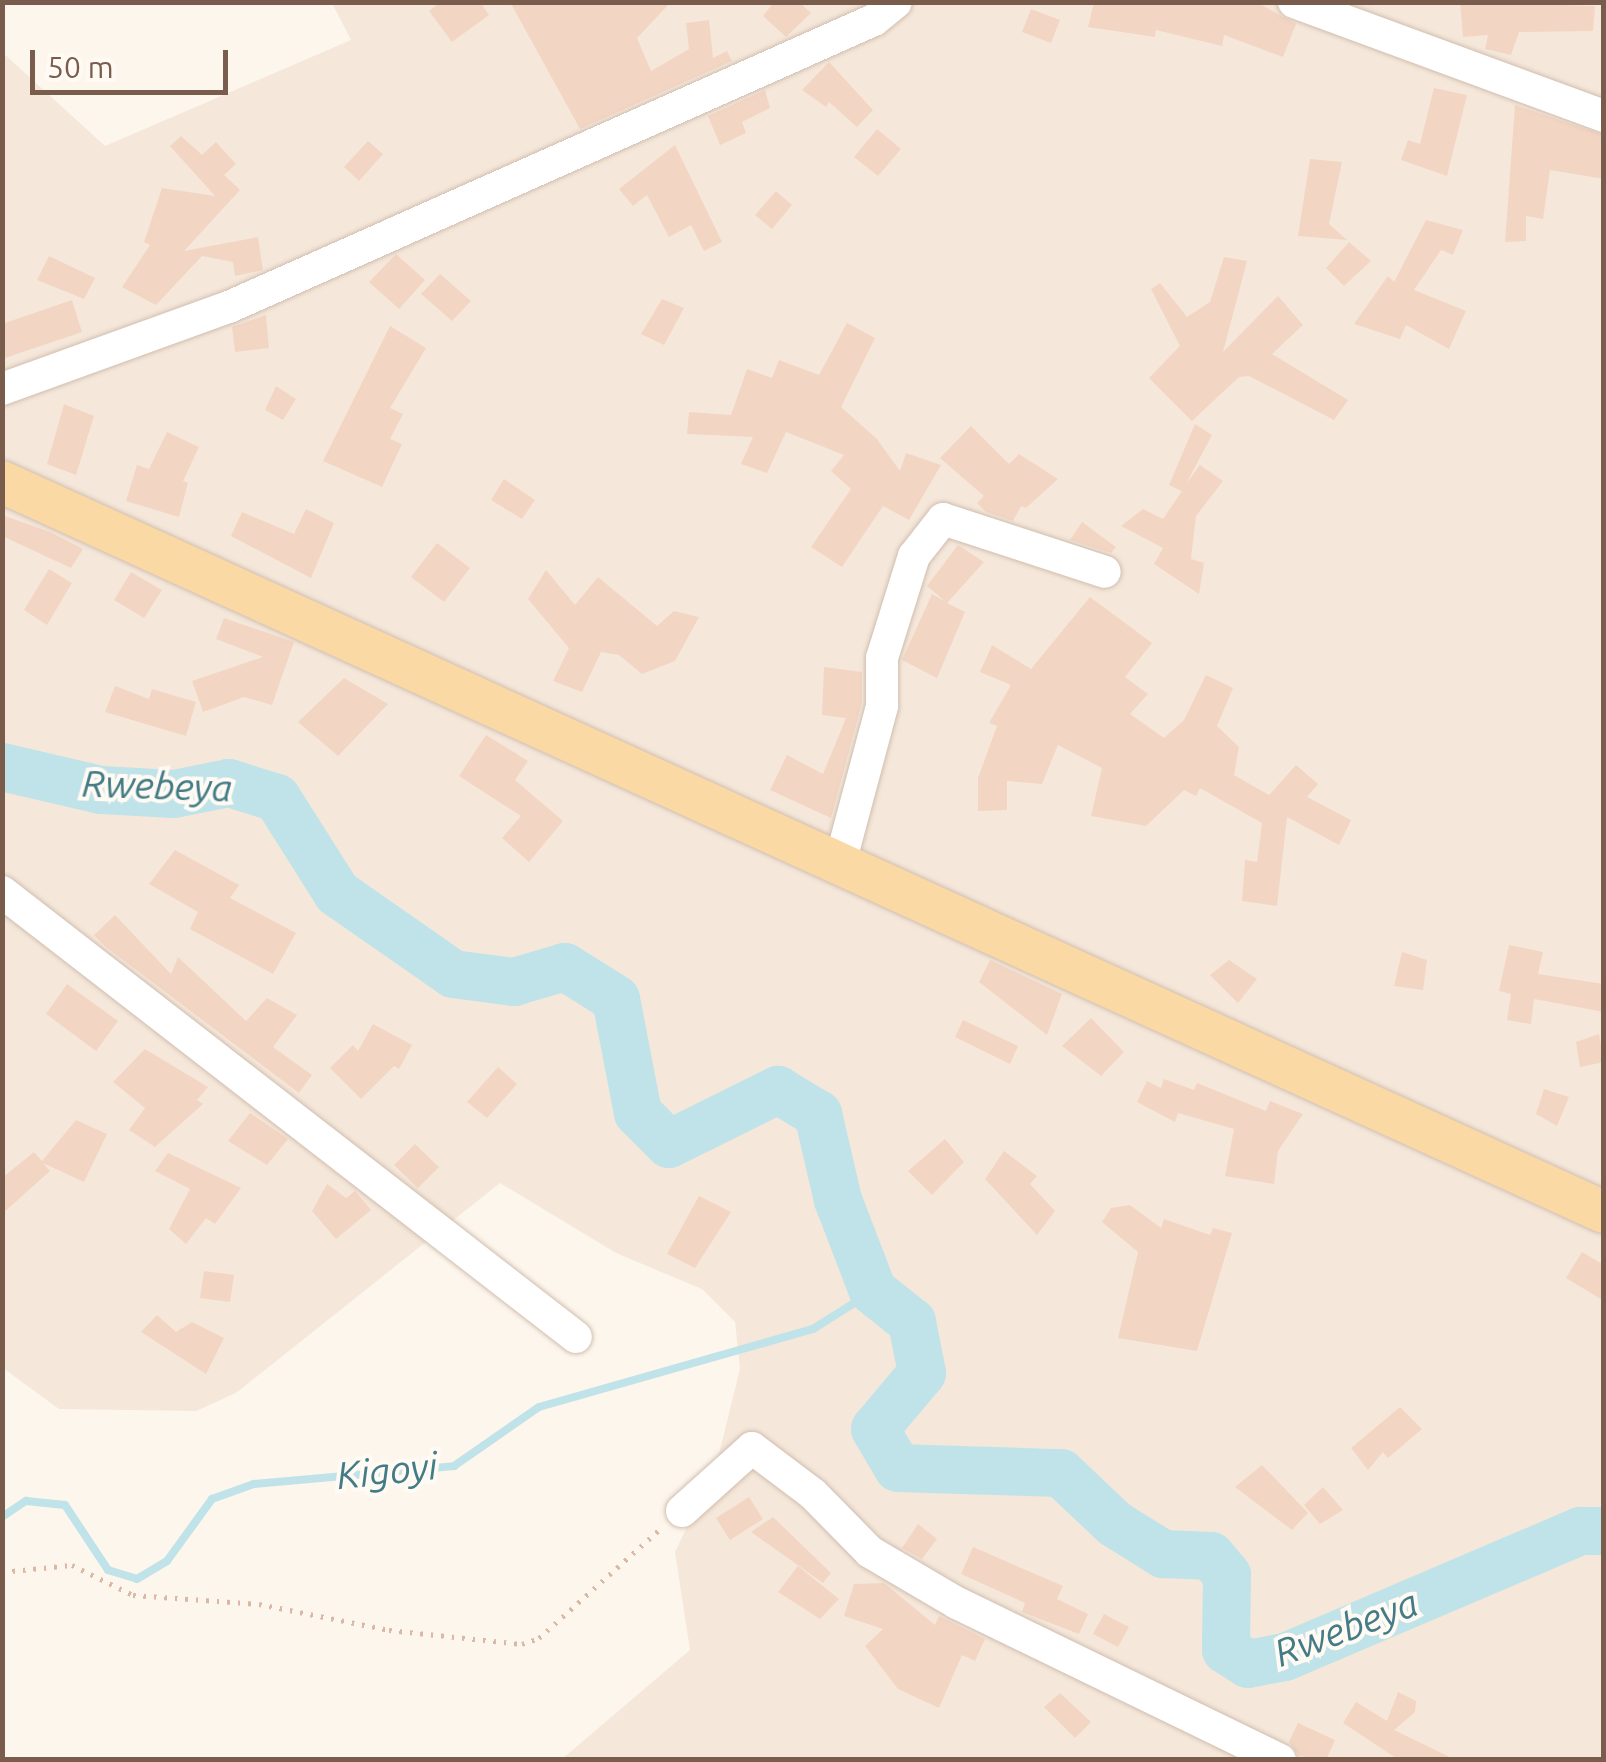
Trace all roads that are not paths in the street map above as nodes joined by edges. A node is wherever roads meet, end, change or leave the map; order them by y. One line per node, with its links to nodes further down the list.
1 (896, 2): 4 (street)
2 (1294, 2): 3 (street)
3 (1604, 116)
4 (2, 389)
5 (2, 482): 7 (main road)
6 (1105, 572): 7 (street)
7 (840, 863): 9 (main road)
8 (2, 892): 10 (street)
9 (1604, 1212)
10 (576, 1337)
11 (682, 1511): 12 (street)
12 (1280, 1760)

